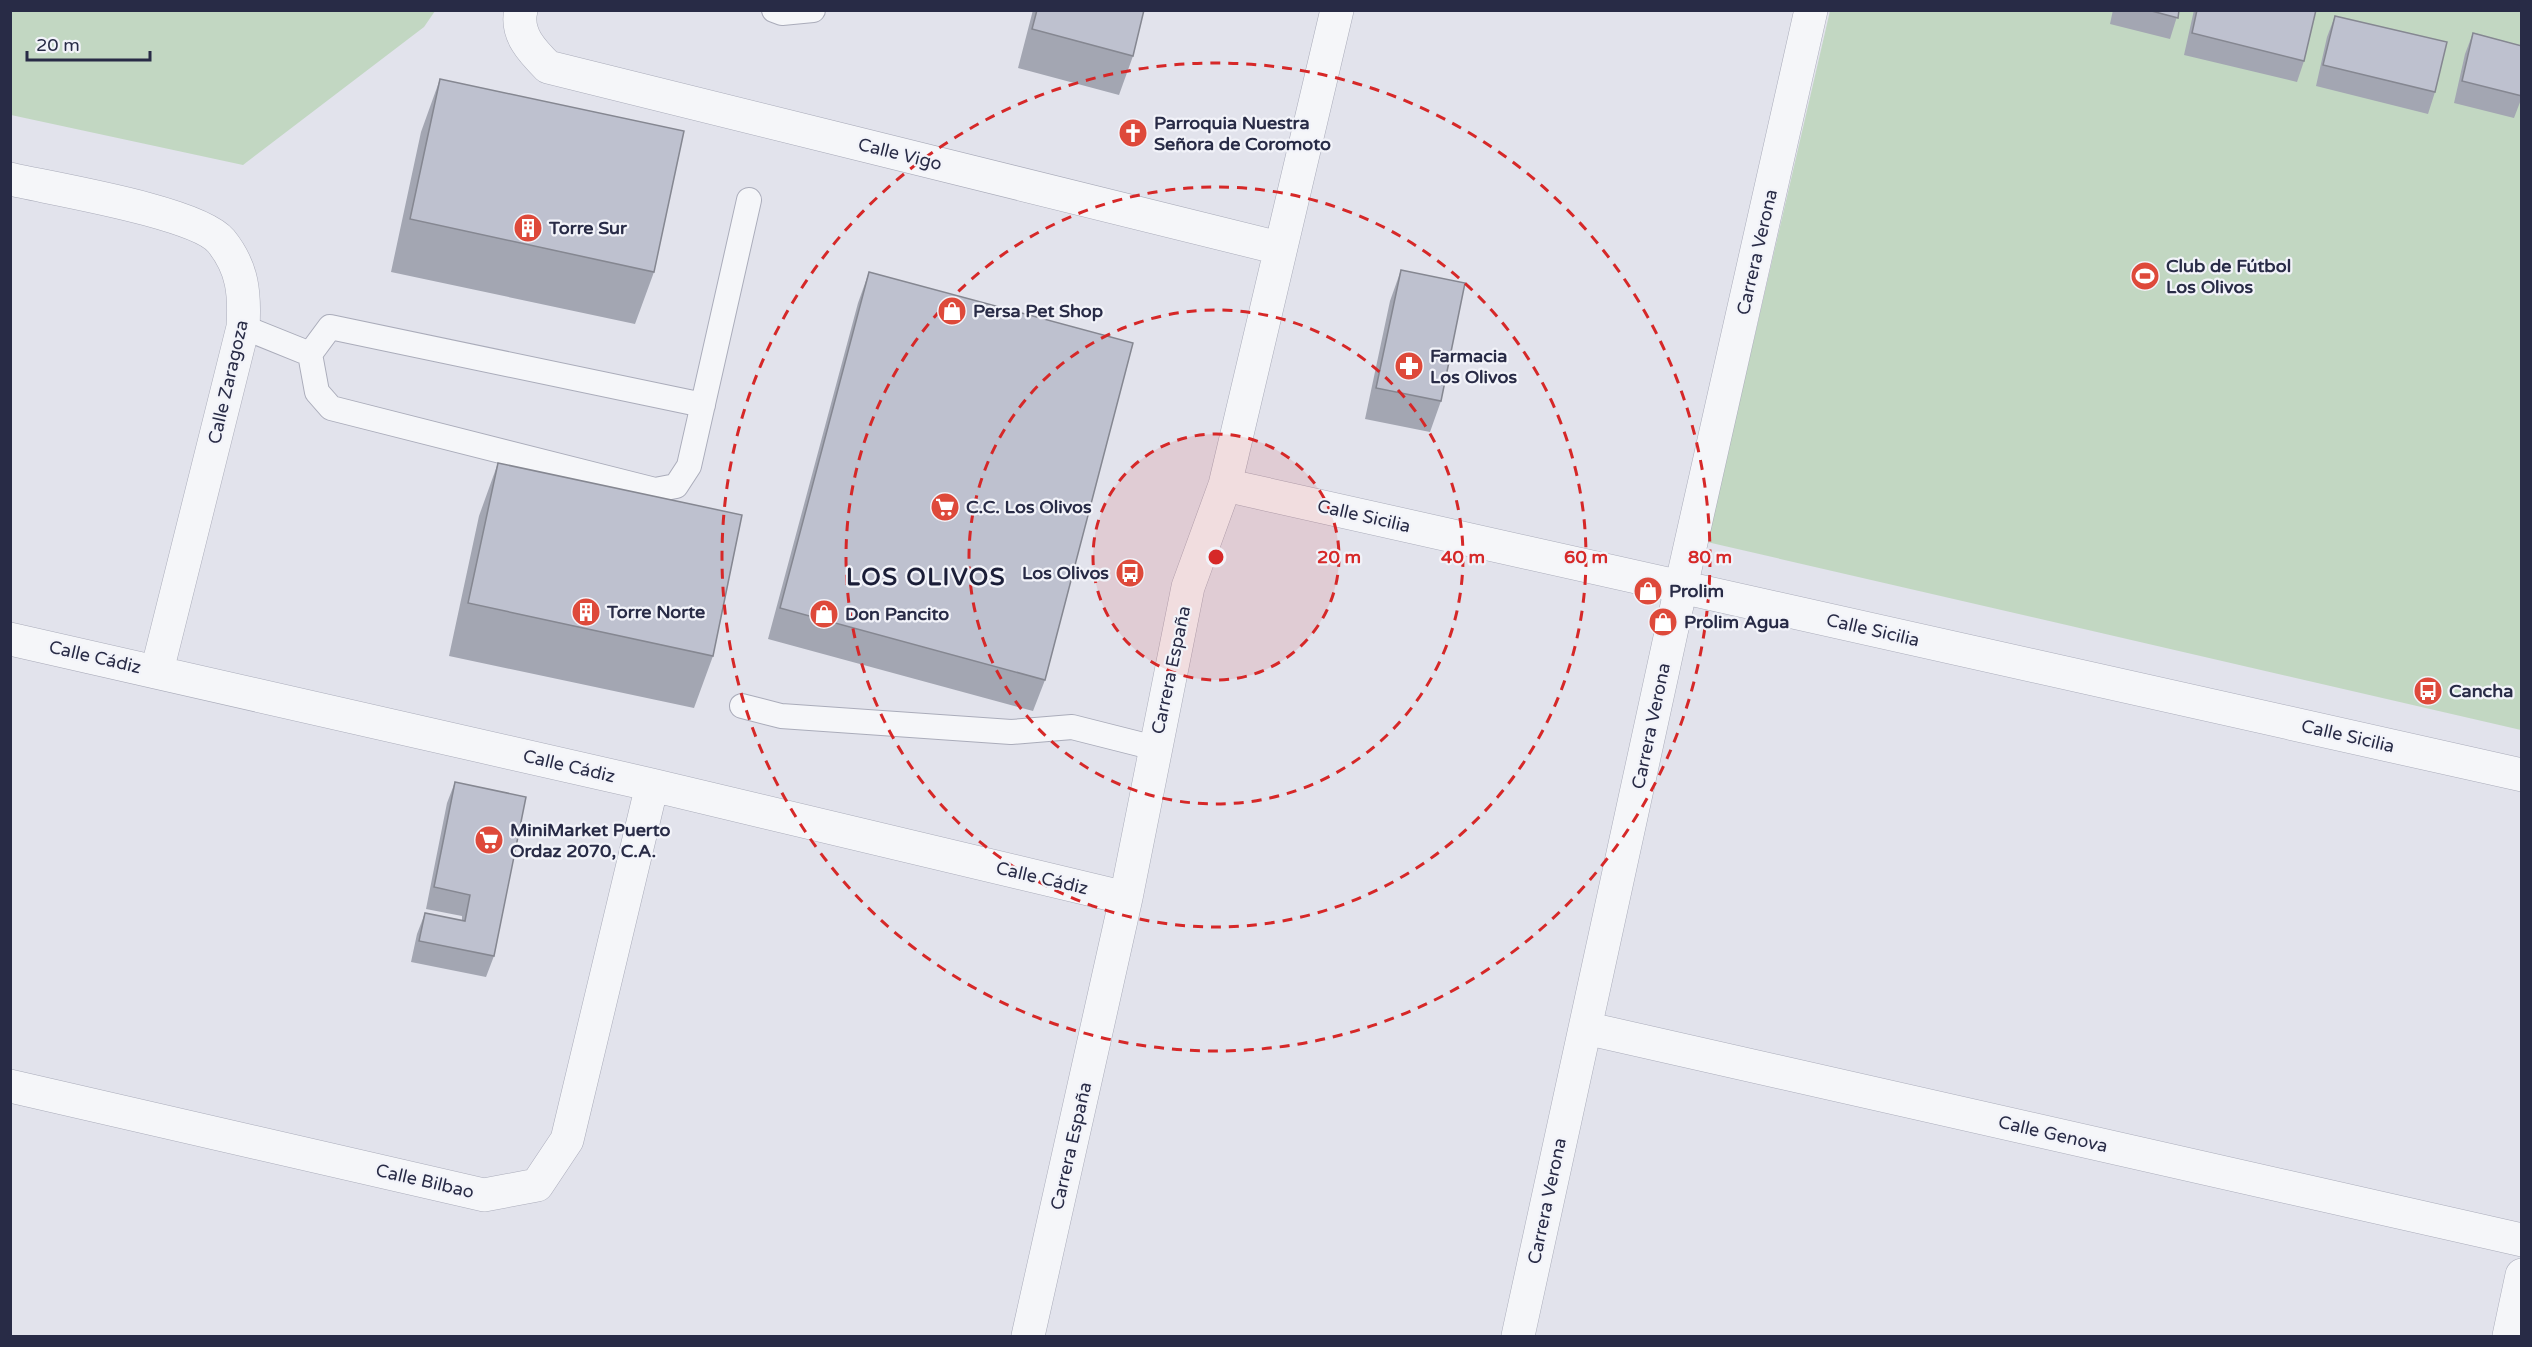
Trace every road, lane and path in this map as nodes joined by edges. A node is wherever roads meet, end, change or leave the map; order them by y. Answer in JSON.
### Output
{"nodes":[{"id":1,"x":521,"y":10,"type":"edge"},
{"id":2,"x":774,"y":10,"type":"edge"},
{"id":3,"x":813,"y":10,"type":"edge"},
{"id":4,"x":1337,"y":10,"type":"edge"},
{"id":5,"x":1811,"y":10,"type":"edge"},
{"id":6,"x":10,"y":179,"type":"edge"},
{"id":7,"x":749,"y":200,"type":"dead end"},
{"id":8,"x":1279,"y":248,"type":"junction"},
{"id":9,"x":243,"y":327,"type":"junction"},
{"id":10,"x":310,"y":354,"type":"junction"},
{"id":11,"x":703,"y":405,"type":"junction"},
{"id":12,"x":1225,"y":485,"type":"junction"},
{"id":13,"x":1681,"y":587,"type":"junction"},
{"id":14,"x":10,"y":639,"type":"edge"},
{"id":15,"x":157,"y":671,"type":"junction"},
{"id":16,"x":742,"y":706,"type":"dead end"},
{"id":17,"x":1155,"y":748,"type":"junction"},
{"id":18,"x":2522,"y":775,"type":"edge"},
{"id":19,"x":652,"y":785,"type":"junction"},
{"id":20,"x":1126,"y":898,"type":"junction"},
{"id":21,"x":1585,"y":1028,"type":"junction"},
{"id":22,"x":10,"y":1086,"type":"edge"},
{"id":23,"x":2522,"y":1240,"type":"edge"},
{"id":24,"x":2522,"y":1275,"type":"edge"},
{"id":25,"x":1028,"y":1336,"type":"edge"},
{"id":26,"x":1518,"y":1336,"type":"edge"},
{"id":27,"x":2509,"y":1336,"type":"edge"}],
"edges":[{"from":1,"to":8,"type":"street","name":"Calle Vigo"},
{"from":2,"to":3,"type":"lane"},
{"from":4,"to":8,"type":"street","name":"Carrera España"},
{"from":5,"to":13,"type":"street","name":"Carrera Verona"},
{"from":6,"to":9,"type":"street","name":"Calle Zaragoza"},
{"from":7,"to":11,"type":"lane"},
{"from":8,"to":12,"type":"street","name":"Carrera España"},
{"from":9,"to":10,"type":"lane"},
{"from":9,"to":15,"type":"street","name":"Calle Zaragoza"},
{"from":10,"to":11,"type":"lane"},
{"from":10,"to":11,"type":"lane"},
{"from":12,"to":13,"type":"street","name":"Calle Sicilia"},
{"from":12,"to":17,"type":"street","name":"Carrera España"},
{"from":13,"to":18,"type":"street","name":"Calle Sicilia"},
{"from":13,"to":21,"type":"street","name":"Carrera Verona"},
{"from":14,"to":15,"type":"street","name":"Calle Cádiz"},
{"from":15,"to":19,"type":"street","name":"Calle Cádiz"},
{"from":16,"to":17,"type":"lane"},
{"from":17,"to":20,"type":"street","name":"Carrera España"},
{"from":19,"to":20,"type":"street","name":"Calle Cádiz"},
{"from":19,"to":22,"type":"street","name":"Calle Bilbao"},
{"from":20,"to":25,"type":"street","name":"Carrera España"},
{"from":21,"to":23,"type":"street","name":"Calle Genova"},
{"from":21,"to":26,"type":"street","name":"Carrera Verona"},
{"from":24,"to":27,"type":"street"}]}
